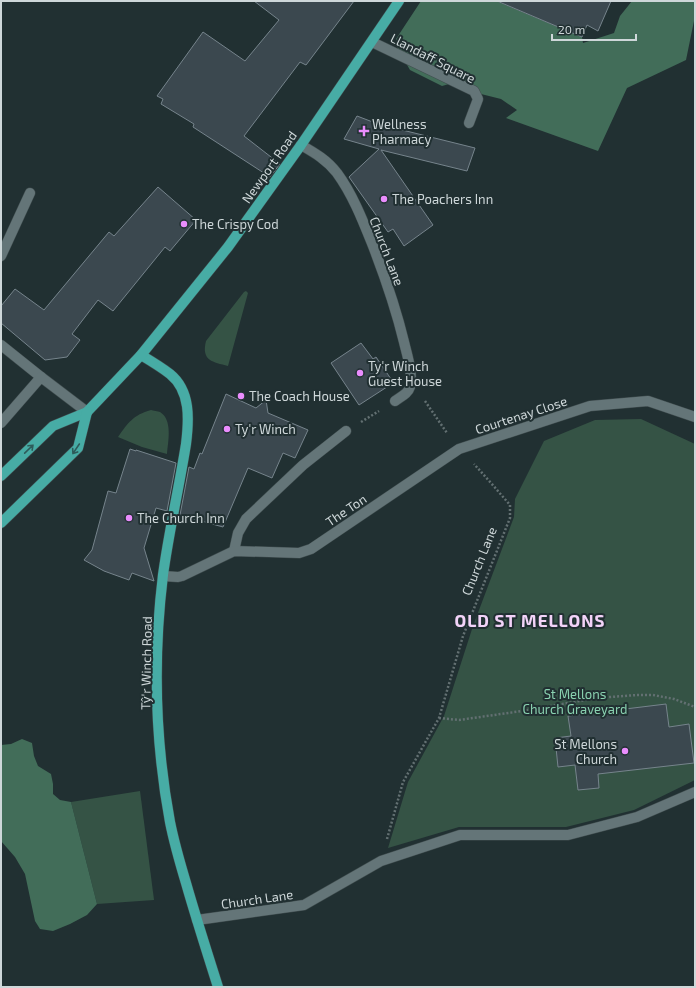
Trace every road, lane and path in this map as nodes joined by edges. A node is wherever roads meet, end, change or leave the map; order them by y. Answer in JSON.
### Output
{"nodes":[{"id":1,"x":399,"y":1,"type":"edge"},
{"id":2,"x":372,"y":42,"type":"junction"},
{"id":3,"x":470,"y":124,"type":"dead end"},
{"id":4,"x":301,"y":145,"type":"junction"},
{"id":5,"x":30,"y":193,"type":"dead end"},
{"id":6,"x":1,"y":256,"type":"edge"},
{"id":7,"x":1,"y":345,"type":"edge"},
{"id":8,"x":141,"y":355,"type":"junction"},
{"id":9,"x":41,"y":377,"type":"junction"},
{"id":10,"x":410,"y":388,"type":"junction"},
{"id":11,"x":395,"y":401,"type":"joint"},
{"id":12,"x":87,"y":412,"type":"junction"},
{"id":13,"x":695,"y":417,"type":"edge"},
{"id":14,"x":1,"y":423,"type":"edge"},
{"id":15,"x":346,"y":431,"type":"joint"},
{"id":16,"x":459,"y":449,"type":"junction"},
{"id":17,"x":1,"y":476,"type":"edge"},
{"id":18,"x":1,"y":523,"type":"edge"},
{"id":19,"x":234,"y":551,"type":"junction"},
{"id":20,"x":163,"y":576,"type":"junction"},
{"id":21,"x":695,"y":707,"type":"edge"},
{"id":22,"x":440,"y":718,"type":"junction"},
{"id":23,"x":695,"y":792,"type":"edge"},
{"id":24,"x":381,"y":861,"type":"junction"},
{"id":25,"x":197,"y":920,"type":"junction"},
{"id":26,"x":218,"y":987,"type":"edge"}],
"edges":[{"from":1,"to":2,"type":"main road","name":"Newport Road"},
{"from":2,"to":3,"type":"street","name":"Llandaff Square"},
{"from":2,"to":4,"type":"main road","name":"Newport Road"},
{"from":4,"to":8,"type":"main road","name":"Newport Road"},
{"from":4,"to":10,"type":"street","name":"Church Lane"},
{"from":5,"to":6,"type":"street"},
{"from":7,"to":9,"type":"street"},
{"from":8,"to":12,"type":"main road","name":"Newport Road"},
{"from":8,"to":20,"type":"main road","name":"Tŷ'r Winch Road"},
{"from":9,"to":12,"type":"street"},
{"from":9,"to":14,"type":"street"},
{"from":10,"to":11,"type":"street"},
{"from":10,"to":16,"type":"path","name":"Church Lane"},
{"from":11,"to":15,"type":"path"},
{"from":17,"to":12,"type":"main road","name":"Newport Road","one_way":true},
{"from":12,"to":18,"type":"main road","name":"Newport Road","one_way":true},
{"from":13,"to":16,"type":"street","name":"Courtenay Close"},
{"from":15,"to":19,"type":"street"},
{"from":16,"to":19,"type":"street","name":"The Ton"},
{"from":16,"to":22,"type":"path","name":"Church Lane"},
{"from":19,"to":20,"type":"street","name":"The Ton"},
{"from":20,"to":25,"type":"main road","name":"Tŷ'r Winch Road"},
{"from":21,"to":22,"type":"path"},
{"from":22,"to":24,"type":"path","name":"Church Lane"},
{"from":23,"to":24,"type":"street","name":"Church Lane"},
{"from":24,"to":25,"type":"street","name":"Church Lane"},
{"from":25,"to":26,"type":"main road","name":"Tŷ'r Winch Road"}]}
